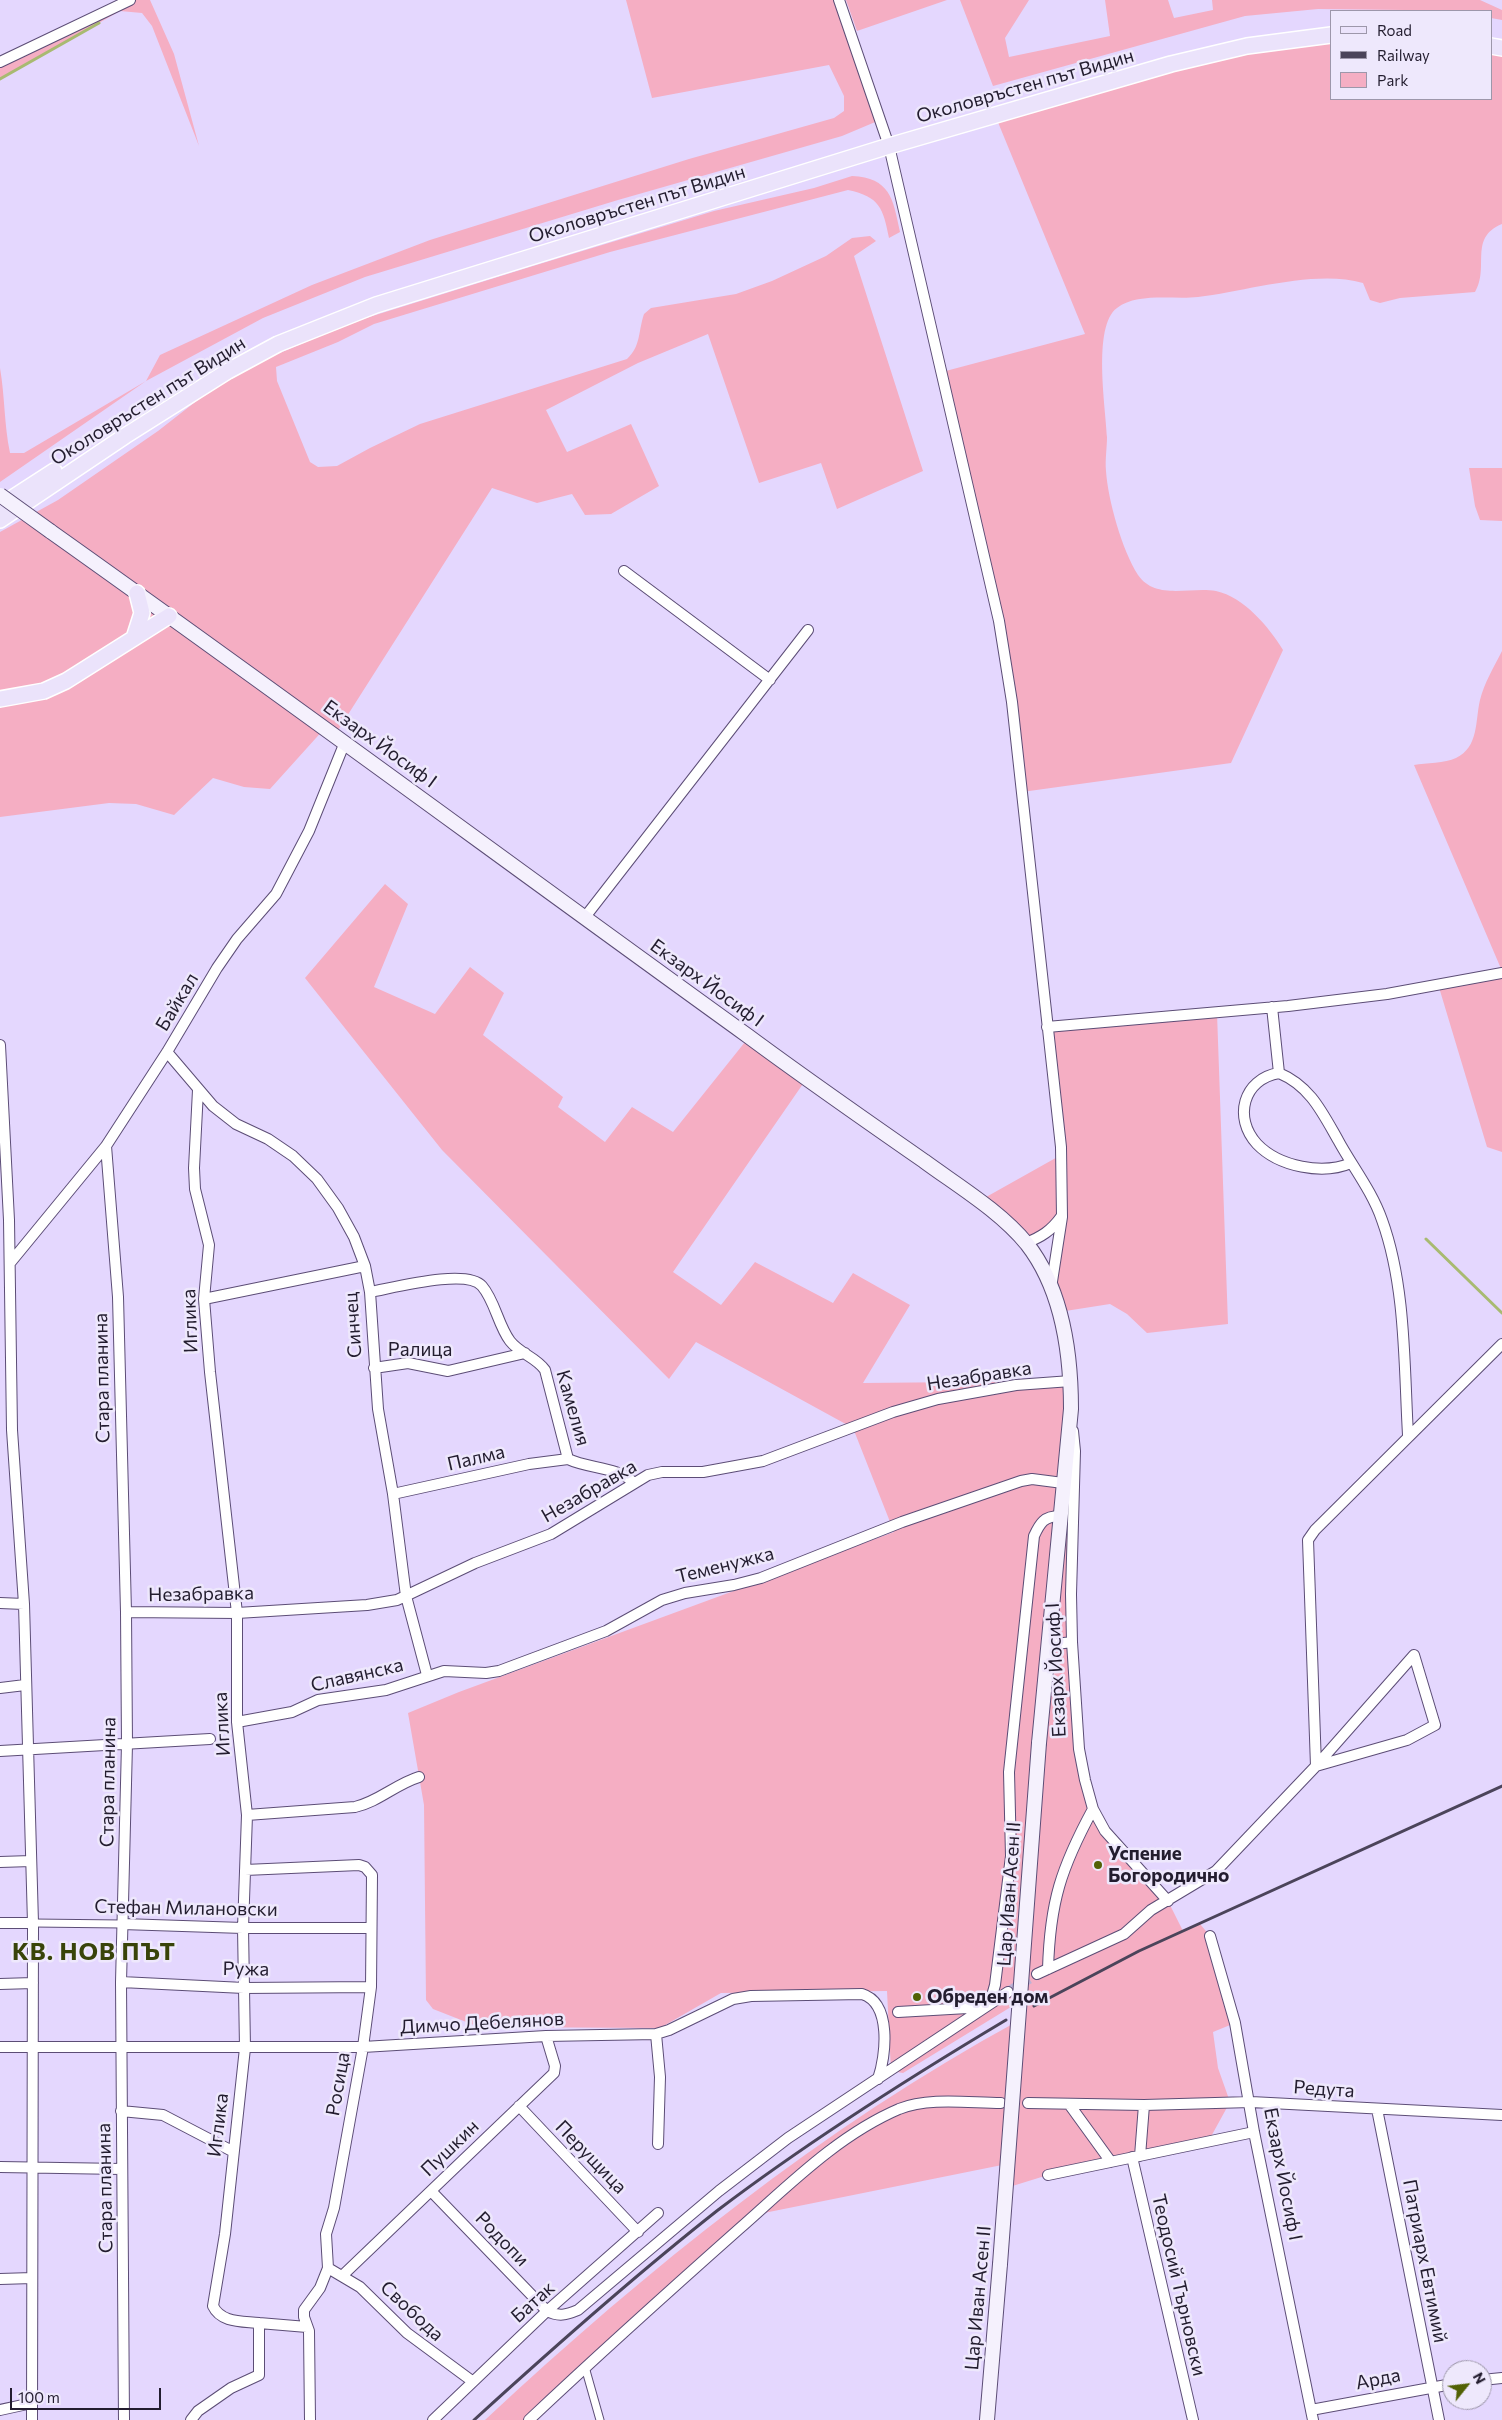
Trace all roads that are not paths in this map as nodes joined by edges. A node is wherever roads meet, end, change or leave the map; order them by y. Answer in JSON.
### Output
{"nodes":[{"id":1,"x":130,"y":0,"type":"edge"},
{"id":2,"x":839,"y":0,"type":"edge"},
{"id":3,"x":1330,"y":35,"type":"edge"},
{"id":4,"x":0,"y":62,"type":"edge"},
{"id":5,"x":889,"y":146,"type":"junction"},
{"id":6,"x":190,"y":394,"type":"junction"},
{"id":7,"x":125,"y":436,"type":"junction"},
{"id":8,"x":0,"y":495,"type":"edge"},
{"id":9,"x":0,"y":506,"type":"edge"},
{"id":10,"x":0,"y":520,"type":"edge"},
{"id":11,"x":0,"y":527,"type":"edge"},
{"id":12,"x":624,"y":571,"type":"dead end"},
{"id":13,"x":137,"y":593,"type":"junction"},
{"id":14,"x":169,"y":616,"type":"junction"},
{"id":15,"x":808,"y":630,"type":"dead end"},
{"id":16,"x":134,"y":638,"type":"junction"},
{"id":17,"x":770,"y":680,"type":"junction"},
{"id":18,"x":0,"y":699,"type":"edge"},
{"id":19,"x":345,"y":742,"type":"junction"},
{"id":20,"x":586,"y":917,"type":"junction"},
{"id":21,"x":1502,"y":972,"type":"edge"},
{"id":22,"x":1272,"y":1008,"type":"junction"},
{"id":23,"x":1047,"y":1027,"type":"junction"},
{"id":24,"x":0,"y":1045,"type":"edge"},
{"id":25,"x":167,"y":1052,"type":"junction"},
{"id":26,"x":1279,"y":1073,"type":"junction"},
{"id":27,"x":198,"y":1090,"type":"junction"},
{"id":28,"x":106,"y":1146,"type":"junction"},
{"id":29,"x":1351,"y":1163,"type":"junction"},
{"id":30,"x":1062,"y":1217,"type":"junction"},
{"id":31,"x":1026,"y":1243,"type":"junction"},
{"id":32,"x":10,"y":1263,"type":"junction"},
{"id":33,"x":365,"y":1266,"type":"junction"},
{"id":34,"x":1051,"y":1289,"type":"junction"},
{"id":35,"x":370,"y":1292,"type":"junction"},
{"id":36,"x":204,"y":1299,"type":"junction"},
{"id":37,"x":1502,"y":1344,"type":"edge"},
{"id":38,"x":525,"y":1353,"type":"junction"},
{"id":39,"x":374,"y":1368,"type":"junction"},
{"id":40,"x":1071,"y":1381,"type":"junction"},
{"id":41,"x":1071,"y":1409,"type":"junction"},
{"id":42,"x":1408,"y":1435,"type":"junction"},
{"id":43,"x":568,"y":1459,"type":"junction"},
{"id":44,"x":634,"y":1483,"type":"junction"},
{"id":45,"x":1063,"y":1487,"type":"junction"},
{"id":46,"x":393,"y":1494,"type":"junction"},
{"id":47,"x":1060,"y":1516,"type":"junction"},
{"id":48,"x":406,"y":1596,"type":"junction"},
{"id":49,"x":0,"y":1604,"type":"edge"},
{"id":50,"x":24,"y":1604,"type":"junction"},
{"id":51,"x":126,"y":1612,"type":"junction"},
{"id":52,"x":238,"y":1612,"type":"junction"},
{"id":53,"x":1072,"y":1642,"type":"junction"},
{"id":54,"x":1048,"y":1645,"type":"junction"},
{"id":55,"x":426,"y":1675,"type":"junction"},
{"id":56,"x":25,"y":1685,"type":"junction"},
{"id":57,"x":0,"y":1688,"type":"edge"},
{"id":58,"x":237,"y":1722,"type":"junction"},
{"id":59,"x":210,"y":1739,"type":"dead end"},
{"id":60,"x":127,"y":1744,"type":"junction"},
{"id":61,"x":28,"y":1749,"type":"junction"},
{"id":62,"x":0,"y":1751,"type":"edge"},
{"id":63,"x":1316,"y":1766,"type":"junction"},
{"id":64,"x":419,"y":1777,"type":"dead end"},
{"id":65,"x":1093,"y":1809,"type":"junction"},
{"id":66,"x":247,"y":1816,"type":"junction"},
{"id":67,"x":31,"y":1861,"type":"junction"},
{"id":68,"x":0,"y":1862,"type":"edge"},
{"id":69,"x":245,"y":1870,"type":"junction"},
{"id":70,"x":1168,"y":1901,"type":"junction"},
{"id":71,"x":0,"y":1922,"type":"edge"},
{"id":72,"x":33,"y":1923,"type":"junction"},
{"id":73,"x":122,"y":1924,"type":"junction"},
{"id":74,"x":244,"y":1928,"type":"junction"},
{"id":75,"x":371,"y":1928,"type":"junction"},
{"id":76,"x":1210,"y":1936,"type":"dead end"},
{"id":77,"x":1048,"y":1969,"type":"junction"},
{"id":78,"x":1037,"y":1974,"type":"tunnel mouth"},
{"id":79,"x":121,"y":1982,"type":"junction"},
{"id":80,"x":0,"y":1984,"type":"edge"},
{"id":81,"x":33,"y":1984,"type":"junction"},
{"id":82,"x":371,"y":1987,"type":"junction"},
{"id":83,"x":244,"y":1988,"type":"junction"},
{"id":84,"x":1008,"y":1992,"type":"tunnel mouth"},
{"id":85,"x":984,"y":2007,"type":"junction"},
{"id":86,"x":898,"y":2012,"type":"dead end"},
{"id":87,"x":656,"y":2034,"type":"junction"},
{"id":88,"x":546,"y":2036,"type":"junction"},
{"id":89,"x":0,"y":2047,"type":"edge"},
{"id":90,"x":32,"y":2047,"type":"junction"},
{"id":91,"x":363,"y":2047,"type":"junction"},
{"id":92,"x":121,"y":2048,"type":"junction"},
{"id":93,"x":245,"y":2048,"type":"junction"},
{"id":94,"x":878,"y":2080,"type":"junction"},
{"id":95,"x":1250,"y":2102,"type":"junction"},
{"id":96,"x":1001,"y":2103,"type":"dead end"},
{"id":97,"x":1028,"y":2103,"type":"dead end"},
{"id":98,"x":1069,"y":2104,"type":"junction"},
{"id":99,"x":1144,"y":2105,"type":"junction"},
{"id":100,"x":519,"y":2106,"type":"junction"},
{"id":101,"x":1377,"y":2109,"type":"junction"},
{"id":102,"x":121,"y":2111,"type":"junction"},
{"id":103,"x":1502,"y":2115,"type":"edge"},
{"id":104,"x":1254,"y":2132,"type":"junction"},
{"id":105,"x":658,"y":2144,"type":"dead end"},
{"id":106,"x":232,"y":2151,"type":"junction"},
{"id":107,"x":1136,"y":2156,"type":"junction"},
{"id":108,"x":1111,"y":2162,"type":"junction"},
{"id":109,"x":0,"y":2167,"type":"edge"},
{"id":110,"x":32,"y":2168,"type":"junction"},
{"id":111,"x":122,"y":2169,"type":"junction"},
{"id":112,"x":1048,"y":2175,"type":"dead end"},
{"id":113,"x":431,"y":2191,"type":"junction"},
{"id":114,"x":658,"y":2213,"type":"dead end"},
{"id":115,"x":638,"y":2232,"type":"junction"},
{"id":116,"x":328,"y":2268,"type":"junction"},
{"id":117,"x":343,"y":2275,"type":"junction"},
{"id":118,"x":32,"y":2278,"type":"junction"},
{"id":119,"x":0,"y":2279,"type":"edge"},
{"id":120,"x":548,"y":2311,"type":"junction"},
{"id":121,"x":259,"y":2324,"type":"junction"},
{"id":122,"x":308,"y":2327,"type":"junction"},
{"id":123,"x":586,"y":2367,"type":"junction"},
{"id":124,"x":472,"y":2381,"type":"junction"},
{"id":125,"x":1442,"y":2385,"type":"edge"},
{"id":126,"x":1431,"y":2387,"type":"junction"},
{"id":127,"x":32,"y":2403,"type":"junction"},
{"id":128,"x":0,"y":2410,"type":"edge"},
{"id":129,"x":1312,"y":2415,"type":"edge"},
{"id":130,"x":32,"y":2420,"type":"edge"},
{"id":131,"x":124,"y":2420,"type":"edge"},
{"id":132,"x":191,"y":2420,"type":"edge"},
{"id":133,"x":310,"y":2420,"type":"edge"},
{"id":134,"x":433,"y":2420,"type":"edge"},
{"id":135,"x":529,"y":2420,"type":"edge"},
{"id":136,"x":600,"y":2420,"type":"edge"},
{"id":137,"x":987,"y":2420,"type":"edge"},
{"id":138,"x":1193,"y":2420,"type":"edge"},
{"id":139,"x":1439,"y":2420,"type":"edge"}],
"edges":[{"from":1,"to":4,"type":"street"},
{"from":2,"to":5,"type":"street"},
{"from":3,"to":5,"type":"main road","name":"Околовръстен път Видин"},
{"from":5,"to":6,"type":"main road","name":"Околовръстен път Видин"},
{"from":5,"to":23,"type":"street"},
{"from":6,"to":7,"type":"main road","name":"Околовръстен път Видин"},
{"from":6,"to":9,"type":"main road"},
{"from":7,"to":10,"type":"main road","name":"Околовръстен път Видин"},
{"from":7,"to":11,"type":"main road"},
{"from":8,"to":13,"type":"main road","name":"Екзарх Йосиф I","bridge":true},
{"from":12,"to":17,"type":"street"},
{"from":13,"to":14,"type":"main road","name":"Екзарх Йосиф I"},
{"from":13,"to":16,"type":"main road"},
{"from":14,"to":16,"type":"main road"},
{"from":14,"to":19,"type":"main road","name":"Екзарх Йосиф I"},
{"from":15,"to":17,"type":"street"},
{"from":16,"to":18,"type":"main road"},
{"from":17,"to":20,"type":"street"},
{"from":19,"to":20,"type":"main road","name":"Екзарх Йосиф I"},
{"from":19,"to":25,"type":"street","name":"Байкал"},
{"from":20,"to":31,"type":"main road","name":"Екзарх Йосиф I"},
{"from":21,"to":22,"type":"street"},
{"from":22,"to":23,"type":"street"},
{"from":22,"to":26,"type":"street"},
{"from":23,"to":30,"type":"street"},
{"from":24,"to":32,"type":"street"},
{"from":25,"to":27,"type":"street","name":"Синчец"},
{"from":25,"to":28,"type":"street","name":"Байкал"},
{"from":26,"to":29,"type":"street"},
{"from":26,"to":29,"type":"street"},
{"from":27,"to":33,"type":"street","name":"Синчец"},
{"from":27,"to":36,"type":"street","name":"Иглика"},
{"from":28,"to":32,"type":"street","name":"Байкал"},
{"from":28,"to":51,"type":"street","name":"Стара планина"},
{"from":29,"to":42,"type":"street"},
{"from":30,"to":31,"type":"street"},
{"from":30,"to":34,"type":"street"},
{"from":31,"to":34,"type":"main road","name":"Екзарх Йосиф I"},
{"from":32,"to":50,"type":"street"},
{"from":33,"to":35,"type":"street","name":"Синчец"},
{"from":33,"to":36,"type":"street"},
{"from":34,"to":40,"type":"main road","name":"Екзарх Йосиф I"},
{"from":35,"to":38,"type":"street","name":"Камелия"},
{"from":35,"to":39,"type":"street","name":"Синчец"},
{"from":36,"to":52,"type":"street","name":"Иглика"},
{"from":37,"to":42,"type":"street"},
{"from":38,"to":39,"type":"street","name":"Ралица"},
{"from":38,"to":43,"type":"street","name":"Камелия"},
{"from":39,"to":46,"type":"street","name":"Синчец"},
{"from":40,"to":41,"type":"main road","name":"Екзарх Йосиф I"},
{"from":40,"to":44,"type":"street","name":"Незабравка"},
{"from":41,"to":45,"type":"main road","name":"Екзарх Йосиф I"},
{"from":41,"to":53,"type":"street","name":"Екзарх Йосиф I"},
{"from":42,"to":63,"type":"street"},
{"from":43,"to":44,"type":"street","name":"Камелия"},
{"from":43,"to":46,"type":"street","name":"Палма"},
{"from":44,"to":48,"type":"street","name":"Незабравка"},
{"from":45,"to":47,"type":"main road","name":"Цар Иван Асен II"},
{"from":45,"to":55,"type":"street","name":"Теменужка"},
{"from":46,"to":48,"type":"street","name":"Синчец"},
{"from":47,"to":54,"type":"main road","name":"Цар Иван Асен II"},
{"from":47,"to":85,"type":"street"},
{"from":48,"to":52,"type":"street","name":"Незабравка"},
{"from":48,"to":55,"type":"street","name":"Синчец"},
{"from":49,"to":50,"type":"street"},
{"from":50,"to":56,"type":"street"},
{"from":51,"to":52,"type":"street","name":"Незабравка"},
{"from":51,"to":60,"type":"street","name":"Стара планина"},
{"from":52,"to":58,"type":"street","name":"Иглика"},
{"from":53,"to":54,"type":"street"},
{"from":53,"to":65,"type":"street","name":"Екзарх Йосиф I"},
{"from":54,"to":137,"type":"main road","name":"Цар Иван Асен II","bridge":true},
{"from":55,"to":58,"type":"street","name":"Славянска"},
{"from":56,"to":57,"type":"street"},
{"from":56,"to":61,"type":"street"},
{"from":58,"to":66,"type":"street","name":"Иглика"},
{"from":59,"to":60,"type":"street"},
{"from":60,"to":61,"type":"street"},
{"from":60,"to":73,"type":"street","name":"Стара планина"},
{"from":61,"to":62,"type":"street"},
{"from":61,"to":67,"type":"street"},
{"from":63,"to":63,"type":"street"},
{"from":63,"to":70,"type":"street"},
{"from":64,"to":66,"type":"street"},
{"from":65,"to":70,"type":"street","name":"Екзарх Йосиф I"},
{"from":65,"to":77,"type":"street"},
{"from":66,"to":69,"type":"street","name":"Иглика"},
{"from":67,"to":68,"type":"street"},
{"from":67,"to":72,"type":"street"},
{"from":69,"to":74,"type":"street","name":"Иглика"},
{"from":69,"to":75,"type":"street","name":"Росица"},
{"from":70,"to":77,"type":"street"},
{"from":71,"to":72,"type":"street","name":"Стефан Милановски"},
{"from":72,"to":73,"type":"street","name":"Стефан Милановски"},
{"from":72,"to":81,"type":"street"},
{"from":73,"to":74,"type":"street","name":"Стефан Милановски"},
{"from":73,"to":79,"type":"street","name":"Стара планина"},
{"from":74,"to":75,"type":"street","name":"Стефан Милановски"},
{"from":74,"to":83,"type":"street","name":"Иглика"},
{"from":75,"to":82,"type":"street","name":"Росица"},
{"from":76,"to":95,"type":"street","name":"Екзарх Йосиф I"},
{"from":77,"to":78,"type":"street"},
{"from":79,"to":83,"type":"street","name":"Ружа"},
{"from":79,"to":92,"type":"street","name":"Стара планина"},
{"from":80,"to":81,"type":"street"},
{"from":81,"to":90,"type":"street"},
{"from":82,"to":83,"type":"street","name":"Ружа"},
{"from":82,"to":91,"type":"street","name":"Росица"},
{"from":83,"to":93,"type":"street","name":"Иглика"},
{"from":84,"to":85,"type":"street"},
{"from":85,"to":86,"type":"street"},
{"from":85,"to":94,"type":"street"},
{"from":87,"to":88,"type":"street","name":"Димчо Дебелянов"},
{"from":87,"to":94,"type":"street","name":"Димчо Дебелянов"},
{"from":87,"to":105,"type":"street"},
{"from":88,"to":91,"type":"street","name":"Димчо Дебелянов"},
{"from":88,"to":100,"type":"street","name":"Пушкин"},
{"from":89,"to":90,"type":"street","name":"Димчо Дебелянов"},
{"from":90,"to":92,"type":"street","name":"Димчо Дебелянов"},
{"from":90,"to":110,"type":"street"},
{"from":91,"to":93,"type":"street","name":"Димчо Дебелянов"},
{"from":91,"to":116,"type":"street","name":"Росица"},
{"from":92,"to":93,"type":"street","name":"Димчо Дебелянов"},
{"from":92,"to":102,"type":"street","name":"Стара планина"},
{"from":93,"to":106,"type":"street","name":"Иглика"},
{"from":94,"to":120,"type":"street"},
{"from":95,"to":99,"type":"street","name":"Редута"},
{"from":95,"to":101,"type":"street","name":"Редута"},
{"from":95,"to":104,"type":"street","name":"Екзарх Йосиф I"},
{"from":96,"to":123,"type":"street"},
{"from":97,"to":98,"type":"street","name":"Редута"},
{"from":98,"to":99,"type":"street","name":"Редута"},
{"from":98,"to":108,"type":"street"},
{"from":99,"to":107,"type":"street","name":"Теодосий Търновски"},
{"from":100,"to":113,"type":"street","name":"Пушкин"},
{"from":100,"to":115,"type":"street","name":"Перущица"},
{"from":101,"to":103,"type":"street","name":"Редута"},
{"from":101,"to":126,"type":"street","name":"Патриарх Евтимий"},
{"from":102,"to":106,"type":"street"},
{"from":102,"to":111,"type":"street","name":"Стара планина"},
{"from":104,"to":107,"type":"street"},
{"from":104,"to":129,"type":"street","name":"Екзарх Йосиф I"},
{"from":106,"to":121,"type":"street","name":"Иглика"},
{"from":107,"to":108,"type":"street"},
{"from":107,"to":138,"type":"street","name":"Теодосий Търновски"},
{"from":108,"to":112,"type":"street"},
{"from":109,"to":110,"type":"street"},
{"from":110,"to":111,"type":"street"},
{"from":110,"to":118,"type":"street"},
{"from":111,"to":131,"type":"street","name":"Стара планина"},
{"from":113,"to":117,"type":"street","name":"Пушкин"},
{"from":113,"to":120,"type":"street","name":"Родопи"},
{"from":114,"to":115,"type":"street","name":"Батак"},
{"from":115,"to":120,"type":"street","name":"Батак"},
{"from":116,"to":117,"type":"street","name":"Свобода"},
{"from":116,"to":122,"type":"street","name":"Росица"},
{"from":117,"to":124,"type":"street","name":"Свобода"},
{"from":118,"to":119,"type":"street"},
{"from":118,"to":127,"type":"street"},
{"from":120,"to":124,"type":"street","name":"Батак"},
{"from":121,"to":122,"type":"street"},
{"from":121,"to":132,"type":"street"},
{"from":122,"to":133,"type":"street","name":"Росица"},
{"from":123,"to":135,"type":"street"},
{"from":123,"to":136,"type":"street"},
{"from":124,"to":134,"type":"street","name":"Батак"},
{"from":125,"to":126,"type":"street","name":"Арда"},
{"from":126,"to":129,"type":"street","name":"Арда"},
{"from":126,"to":139,"type":"street","name":"Патриарх Евтимий"},
{"from":127,"to":128,"type":"street"},
{"from":127,"to":130,"type":"street"}]}
